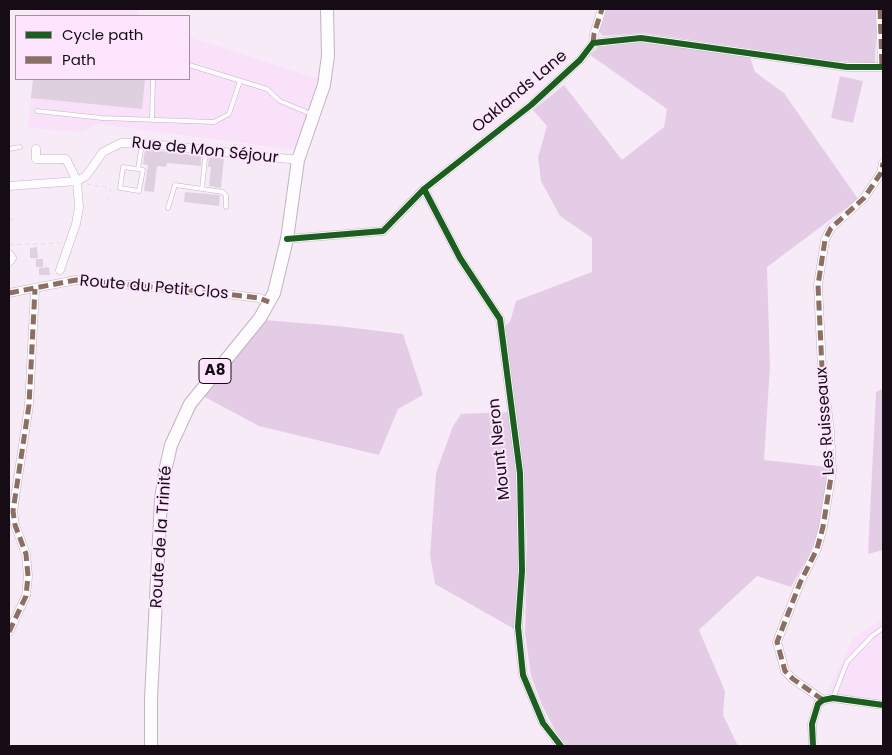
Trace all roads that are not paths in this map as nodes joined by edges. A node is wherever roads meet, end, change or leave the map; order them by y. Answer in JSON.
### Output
{"nodes":[{"id":1,"x":328,"y":9,"type":"edge"},
{"id":2,"x":602,"y":9,"type":"edge"},
{"id":3,"x":880,"y":9,"type":"edge"},
{"id":4,"x":593,"y":43,"type":"junction"},
{"id":5,"x":190,"y":65,"type":"edge"},
{"id":6,"x":883,"y":67,"type":"edge"},
{"id":7,"x":153,"y":80,"type":"edge"},
{"id":8,"x":240,"y":81,"type":"junction"},
{"id":9,"x":37,"y":111,"type":"dead end"},
{"id":10,"x":314,"y":115,"type":"junction"},
{"id":11,"x":152,"y":118,"type":"junction"},
{"id":12,"x":142,"y":143,"type":"junction"},
{"id":13,"x":20,"y":147,"type":"dead end"},
{"id":14,"x":36,"y":148,"type":"dead end"},
{"id":15,"x":9,"y":149,"type":"edge"},
{"id":16,"x":206,"y":149,"type":"junction"},
{"id":17,"x":298,"y":160,"type":"junction"},
{"id":18,"x":883,"y":163,"type":"edge"},
{"id":19,"x":138,"y":169,"type":"junction"},
{"id":20,"x":77,"y":181,"type":"junction"},
{"id":21,"x":9,"y":186,"type":"edge"},
{"id":22,"x":424,"y":188,"type":"junction"},
{"id":23,"x":202,"y":189,"type":"junction"},
{"id":24,"x":226,"y":207,"type":"dead end"},
{"id":25,"x":168,"y":208,"type":"dead end"},
{"id":26,"x":287,"y":239,"type":"junction"},
{"id":27,"x":9,"y":254,"type":"edge"},
{"id":28,"x":9,"y":262,"type":"edge"},
{"id":29,"x":60,"y":270,"type":"dead end"},
{"id":30,"x":35,"y":290,"type":"junction"},
{"id":31,"x":9,"y":293,"type":"edge"},
{"id":32,"x":269,"y":302,"type":"junction"},
{"id":33,"x":883,"y":628,"type":"edge"},
{"id":34,"x":9,"y":632,"type":"edge"},
{"id":35,"x":833,"y":698,"type":"junction"},
{"id":36,"x":823,"y":700,"type":"junction"},
{"id":37,"x":883,"y":705,"type":"edge"},
{"id":38,"x":151,"y":746,"type":"edge"},
{"id":39,"x":561,"y":746,"type":"edge"},
{"id":40,"x":813,"y":746,"type":"edge"}],
"edges":[{"from":1,"to":10,"type":"main road","name":"Route de la Trinité","number":"A8"},
{"from":2,"to":4,"type":"street"},
{"from":3,"to":6,"type":"street"},
{"from":4,"to":6,"type":"street"},
{"from":4,"to":22,"type":"street","name":"Oaklands Lane"},
{"from":5,"to":8,"type":"lane"},
{"from":7,"to":11,"type":"lane"},
{"from":8,"to":10,"type":"lane"},
{"from":8,"to":11,"type":"lane"},
{"from":9,"to":11,"type":"lane"},
{"from":10,"to":17,"type":"main road","name":"Route de la Trinité","number":"A8"},
{"from":12,"to":16,"type":"street","name":"Rue de Mon Séjour"},
{"from":12,"to":19,"type":"lane"},
{"from":12,"to":20,"type":"street","name":"Rue de Mon Séjour"},
{"from":13,"to":15,"type":"lane"},
{"from":14,"to":20,"type":"street"},
{"from":16,"to":17,"type":"street","name":"Rue de Mon Séjour"},
{"from":16,"to":23,"type":"lane"},
{"from":17,"to":26,"type":"main road","name":"Route de la Trinité","number":"A8"},
{"from":18,"to":36,"type":"street","name":"Les Ruisseaux"},
{"from":19,"to":19,"type":"lane"},
{"from":20,"to":21,"type":"street"},
{"from":20,"to":29,"type":"street"},
{"from":22,"to":26,"type":"street","name":"Oaklands Lane"},
{"from":22,"to":39,"type":"street","name":"Mount Neron"},
{"from":23,"to":24,"type":"lane"},
{"from":23,"to":25,"type":"lane"},
{"from":26,"to":32,"type":"main road","name":"Route de la Trinité","number":"A8"},
{"from":27,"to":28,"type":"street"},
{"from":30,"to":31,"type":"street","name":"Route du Petit Clos"},
{"from":30,"to":32,"type":"street","name":"Route du Petit Clos"},
{"from":30,"to":34,"type":"street"},
{"from":32,"to":38,"type":"main road","name":"Route de la Trinité","number":"A8"},
{"from":33,"to":35,"type":"lane"},
{"from":35,"to":36,"type":"street"},
{"from":35,"to":37,"type":"street"},
{"from":36,"to":40,"type":"street"}]}
